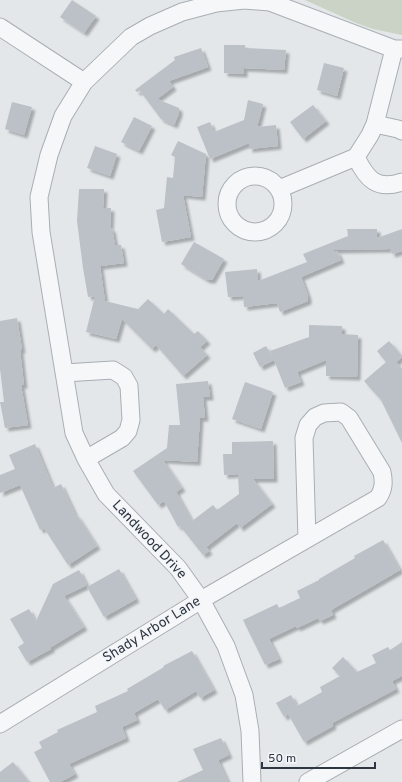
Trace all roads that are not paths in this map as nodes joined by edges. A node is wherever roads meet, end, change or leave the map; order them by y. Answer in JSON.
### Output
{"nodes":[{"id":1,"x":0,"y":27,"type":"edge"},
{"id":2,"x":398,"y":49,"type":"edge"},
{"id":3,"x":84,"y":82,"type":"junction"},
{"id":4,"x":375,"y":124,"type":"junction"},
{"id":5,"x":402,"y":131,"type":"edge"},
{"id":6,"x":356,"y":157,"type":"junction"},
{"id":7,"x":402,"y":182,"type":"edge"},
{"id":8,"x":279,"y":190,"type":"dead end"},
{"id":9,"x":64,"y":372,"type":"junction"},
{"id":10,"x":86,"y":459,"type":"junction"},
{"id":11,"x":307,"y":539,"type":"junction"},
{"id":12,"x":201,"y":600,"type":"junction"},
{"id":13,"x":0,"y":724,"type":"edge"},
{"id":14,"x":402,"y":729,"type":"edge"},
{"id":15,"x":252,"y":782,"type":"edge"},
{"id":16,"x":308,"y":782,"type":"edge"}],
"edges":[{"from":1,"to":3,"type":"street"},
{"from":2,"to":3,"type":"street","name":"Landwood Drive"},
{"from":2,"to":4,"type":"street"},
{"from":3,"to":9,"type":"street","name":"Landwood Drive"},
{"from":4,"to":5,"type":"street"},
{"from":4,"to":6,"type":"street"},
{"from":6,"to":7,"type":"street"},
{"from":6,"to":8,"type":"street"},
{"from":9,"to":10,"type":"street","name":"Landwood Drive"},
{"from":9,"to":10,"type":"street"},
{"from":10,"to":12,"type":"street","name":"Landwood Drive"},
{"from":11,"to":11,"type":"street","name":"Shady Arbor Lane"},
{"from":11,"to":12,"type":"street","name":"Shady Arbor Lane"},
{"from":12,"to":13,"type":"street","name":"Shady Arbor Lane"},
{"from":12,"to":15,"type":"street","name":"Landwood Drive"},
{"from":14,"to":16,"type":"street"}]}
